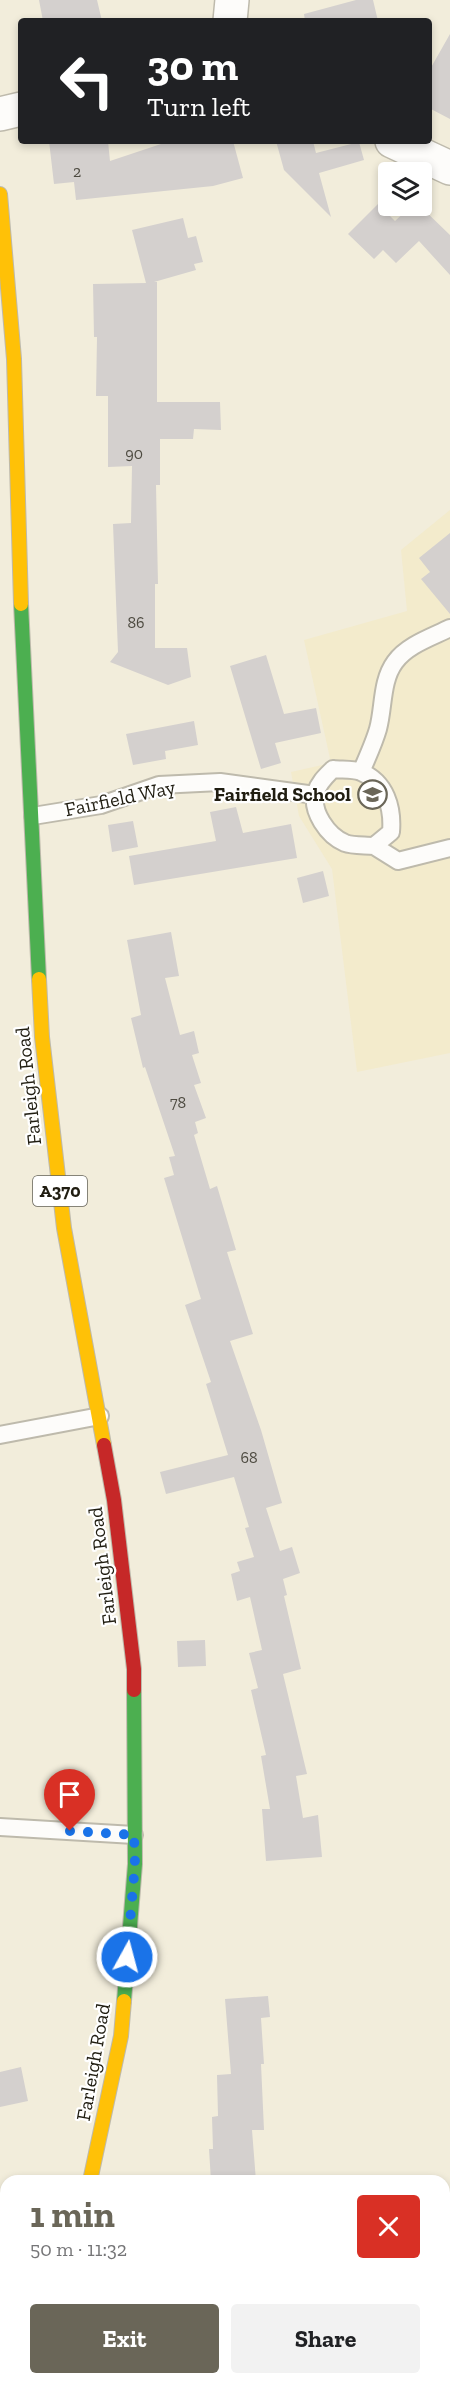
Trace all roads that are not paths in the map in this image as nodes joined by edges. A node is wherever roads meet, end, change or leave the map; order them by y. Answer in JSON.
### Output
{"nodes":[{"id":1,"x":232,"y":0,"type":"edge"},
{"id":2,"x":230,"y":18,"type":"edge"},
{"id":3,"x":18,"y":110,"type":"edge"},
{"id":4,"x":0,"y":114,"type":"edge"},
{"id":5,"x":398,"y":144,"type":"edge"},
{"id":6,"x":450,"y":168,"type":"edge"},
{"id":7,"x":0,"y":194,"type":"edge"},
{"id":8,"x":450,"y":628,"type":"edge"},
{"id":9,"x":361,"y":772,"type":"junction"},
{"id":10,"x":315,"y":795,"type":"junction"},
{"id":11,"x":33,"y":816,"type":"junction"},
{"id":12,"x":374,"y":846,"type":"junction"},
{"id":13,"x":450,"y":848,"type":"edge"},
{"id":14,"x":100,"y":1416,"type":"junction"},
{"id":15,"x":0,"y":1435,"type":"edge"},
{"id":16,"x":0,"y":1827,"type":"edge"},
{"id":17,"x":134,"y":1835,"type":"junction"},
{"id":18,"x":91,"y":2175,"type":"edge"}],
"edges":[{"from":1,"to":2,"type":"street"},
{"from":3,"to":4,"type":"street"},
{"from":5,"to":6,"type":"street"},
{"from":7,"to":11,"type":"main road","name":"Farleigh Road","number":"A370"},
{"from":8,"to":9,"type":"lane"},
{"from":9,"to":10,"type":"lane"},
{"from":9,"to":12,"type":"lane"},
{"from":10,"to":11,"type":"lane","name":"Fairfield Way"},
{"from":10,"to":12,"type":"lane"},
{"from":11,"to":14,"type":"main road","name":"Farleigh Road","number":"A370"},
{"from":12,"to":13,"type":"lane"},
{"from":14,"to":15,"type":"lane"},
{"from":14,"to":17,"type":"main road","name":"Farleigh Road","number":"A370"},
{"from":16,"to":17,"type":"lane"},
{"from":17,"to":18,"type":"main road","name":"Farleigh Road","number":"A370"}]}
